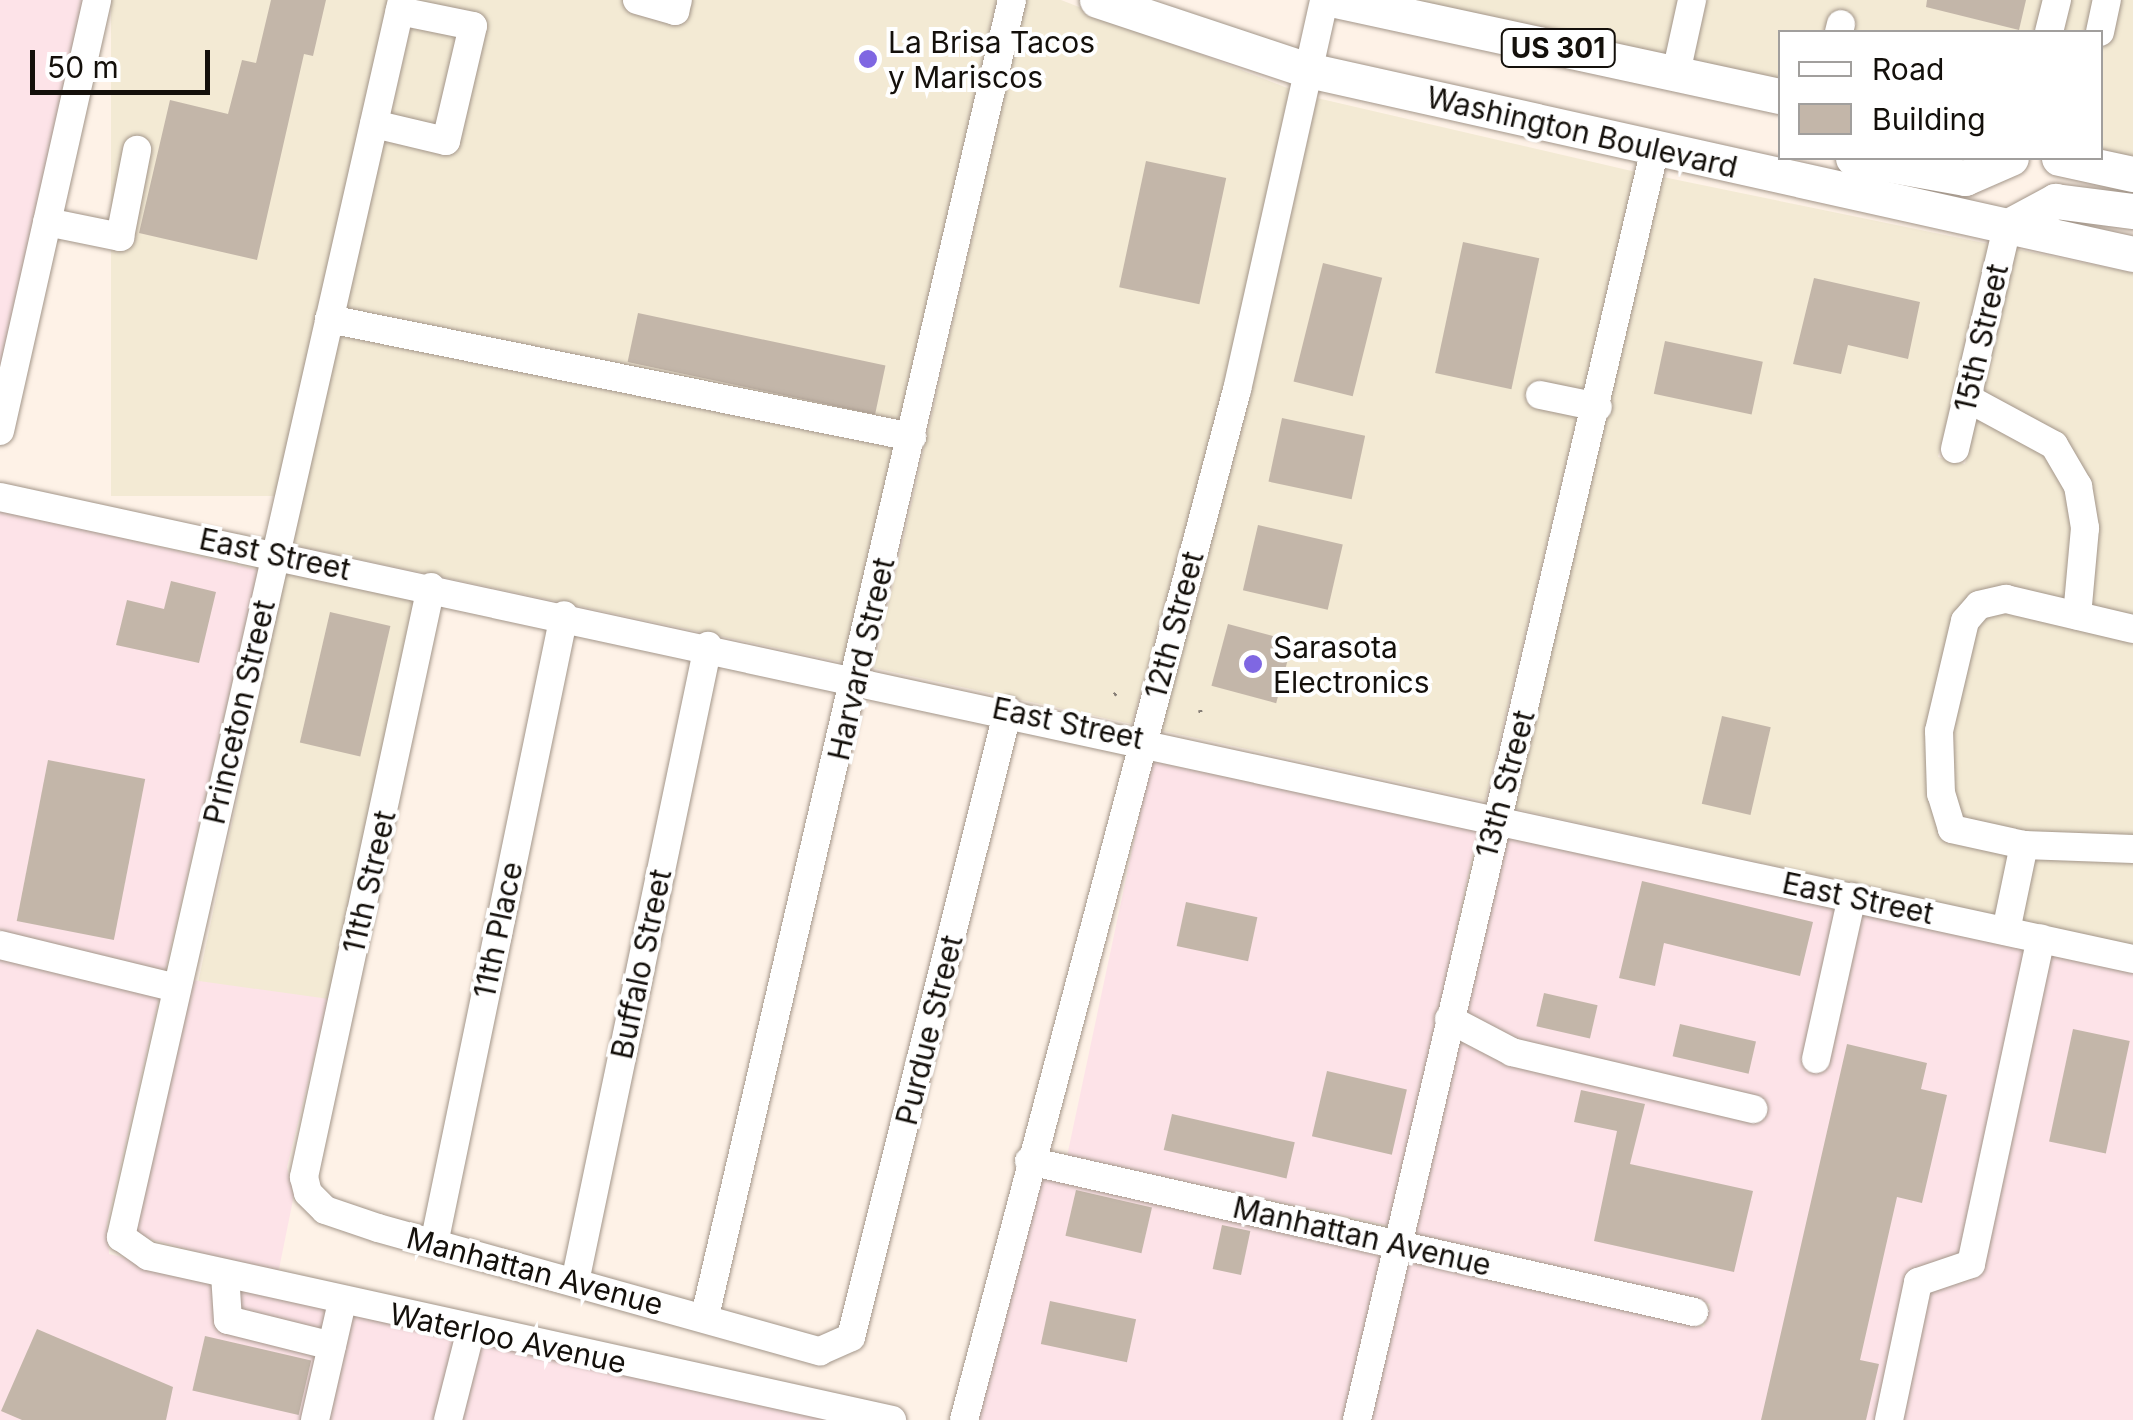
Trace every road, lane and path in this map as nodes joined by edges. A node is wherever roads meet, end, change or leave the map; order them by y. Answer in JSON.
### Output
{"nodes":[{"id":1,"x":97,"y":0,"type":"edge"},
{"id":2,"x":636,"y":0,"type":"edge"},
{"id":3,"x":678,"y":0,"type":"edge"},
{"id":4,"x":1012,"y":0,"type":"edge"},
{"id":5,"x":1097,"y":0,"type":"edge"},
{"id":6,"x":1324,"y":0,"type":"edge"},
{"id":7,"x":1336,"y":0,"type":"edge"},
{"id":8,"x":1692,"y":0,"type":"edge"},
{"id":9,"x":2057,"y":0,"type":"edge"},
{"id":10,"x":2108,"y":0,"type":"edge"},
{"id":11,"x":401,"y":5,"type":"edge"},
{"id":12,"x":2050,"y":30,"type":"edge"},
{"id":13,"x":2100,"y":30,"type":"edge"},
{"id":14,"x":1308,"y":70,"type":"junction"},
{"id":15,"x":1676,"y":73,"type":"junction"},
{"id":16,"x":1778,"y":96,"type":"edge"},
{"id":17,"x":374,"y":124,"type":"junction"},
{"id":18,"x":1655,"y":148,"type":"junction"},
{"id":19,"x":137,"y":150,"type":"dead end"},
{"id":20,"x":1863,"y":160,"type":"edge"},
{"id":21,"x":2006,"y":160,"type":"edge"},
{"id":22,"x":2067,"y":160,"type":"edge"},
{"id":23,"x":1774,"y":165,"type":"edge"},
{"id":24,"x":2133,"y":174,"type":"edge"},
{"id":25,"x":2133,"y":210,"type":"edge"},
{"id":26,"x":47,"y":222,"type":"junction"},
{"id":27,"x":2007,"y":227,"type":"junction"},
{"id":28,"x":2133,"y":254,"type":"edge"},
{"id":29,"x":330,"y":319,"type":"junction"},
{"id":30,"x":1540,"y":395,"type":"dead end"},
{"id":31,"x":1967,"y":398,"type":"junction"},
{"id":32,"x":1598,"y":407,"type":"junction"},
{"id":33,"x":0,"y":431,"type":"edge"},
{"id":34,"x":912,"y":437,"type":"junction"},
{"id":35,"x":1954,"y":449,"type":"dead end"},
{"id":36,"x":0,"y":497,"type":"edge"},
{"id":37,"x":276,"y":554,"type":"junction"},
{"id":38,"x":432,"y":587,"type":"junction"},
{"id":39,"x":564,"y":615,"type":"junction"},
{"id":40,"x":2077,"y":616,"type":"junction"},
{"id":41,"x":2133,"y":629,"type":"edge"},
{"id":42,"x":708,"y":646,"type":"junction"},
{"id":43,"x":857,"y":678,"type":"junction"},
{"id":44,"x":1008,"y":710,"type":"junction"},
{"id":45,"x":1142,"y":739,"type":"junction"},
{"id":46,"x":1495,"y":817,"type":"junction"},
{"id":47,"x":2024,"y":846,"type":"junction"},
{"id":48,"x":2133,"y":849,"type":"edge"},
{"id":49,"x":1852,"y":897,"type":"junction"},
{"id":50,"x":2006,"y":931,"type":"junction"},
{"id":51,"x":2041,"y":938,"type":"junction"},
{"id":52,"x":0,"y":946,"type":"edge"},
{"id":53,"x":2133,"y":958,"type":"edge"},
{"id":54,"x":176,"y":988,"type":"junction"},
{"id":55,"x":1448,"y":1019,"type":"junction"},
{"id":56,"x":1816,"y":1059,"type":"dead end"},
{"id":57,"x":1753,"y":1109,"type":"dead end"},
{"id":58,"x":1029,"y":1161,"type":"junction"},
{"id":59,"x":304,"y":1177,"type":"joint"},
{"id":60,"x":434,"y":1244,"type":"junction"},
{"id":61,"x":1398,"y":1244,"type":"junction"},
{"id":62,"x":126,"y":1247,"type":"joint"},
{"id":63,"x":226,"y":1274,"type":"junction"},
{"id":64,"x":574,"y":1282,"type":"junction"},
{"id":65,"x":342,"y":1302,"type":"junction"},
{"id":66,"x":1694,"y":1312,"type":"dead end"},
{"id":67,"x":705,"y":1316,"type":"junction"},
{"id":68,"x":471,"y":1330,"type":"junction"},
{"id":69,"x":332,"y":1346,"type":"junction"},
{"id":70,"x":842,"y":1347,"type":"joint"},
{"id":71,"x":804,"y":1411,"type":"edge"},
{"id":72,"x":315,"y":1420,"type":"edge"},
{"id":73,"x":448,"y":1420,"type":"edge"},
{"id":74,"x":892,"y":1420,"type":"edge"},
{"id":75,"x":964,"y":1420,"type":"edge"},
{"id":76,"x":1357,"y":1420,"type":"edge"},
{"id":77,"x":1888,"y":1420,"type":"edge"}],
"edges":[{"from":1,"to":26,"type":"street"},
{"from":2,"to":3,"type":"street"},
{"from":4,"to":34,"type":"street","name":"Harvard Street"},
{"from":5,"to":14,"type":"main road","name":"Washington Boulevard","number":"US 301"},
{"from":6,"to":14,"type":"street","name":"12th Street"},
{"from":7,"to":15,"type":"main road","number":"US 301"},
{"from":8,"to":15,"type":"street"},
{"from":9,"to":12,"type":"street"},
{"from":10,"to":13,"type":"street"},
{"from":11,"to":17,"type":"street","name":"Princeton Street"},
{"from":11,"to":17,"type":"street"},
{"from":14,"to":18,"type":"main road","name":"Washington Boulevard","number":"US 301"},
{"from":14,"to":45,"type":"street","name":"12th Street"},
{"from":15,"to":16,"type":"main road","number":"US 301"},
{"from":17,"to":29,"type":"street","name":"Princeton Street"},
{"from":18,"to":23,"type":"main road","name":"Washington Boulevard","number":"US 301"},
{"from":18,"to":32,"type":"street","name":"13th Street"},
{"from":19,"to":26,"type":"street"},
{"from":20,"to":21,"type":"main road"},
{"from":22,"to":24,"type":"main road"},
{"from":23,"to":27,"type":"main road","name":"Washington Boulevard","number":"US 301"},
{"from":25,"to":27,"type":"main road"},
{"from":26,"to":33,"type":"street"},
{"from":27,"to":28,"type":"main road","name":"Washington Boulevard","number":"US 301"},
{"from":27,"to":31,"type":"street","name":"15th Street"},
{"from":29,"to":34,"type":"street"},
{"from":29,"to":37,"type":"street","name":"Princeton Street"},
{"from":30,"to":32,"type":"street"},
{"from":31,"to":35,"type":"street","name":"15th Street"},
{"from":31,"to":40,"type":"street"},
{"from":32,"to":46,"type":"street","name":"13th Street"},
{"from":34,"to":43,"type":"street","name":"Harvard Street"},
{"from":36,"to":37,"type":"street","name":"East Street"},
{"from":37,"to":38,"type":"street","name":"East Street"},
{"from":37,"to":54,"type":"street","name":"Princeton Street"},
{"from":38,"to":39,"type":"street","name":"East Street"},
{"from":38,"to":59,"type":"street","name":"11th Street"},
{"from":39,"to":42,"type":"street","name":"East Street"},
{"from":39,"to":60,"type":"street","name":"11th Place"},
{"from":40,"to":41,"type":"street"},
{"from":40,"to":47,"type":"street"},
{"from":42,"to":43,"type":"street","name":"East Street"},
{"from":42,"to":64,"type":"street","name":"Buffalo Street"},
{"from":43,"to":44,"type":"street","name":"East Street"},
{"from":43,"to":67,"type":"street","name":"Harvard Street"},
{"from":44,"to":45,"type":"street","name":"East Street"},
{"from":44,"to":70,"type":"street","name":"Purdue Street"},
{"from":45,"to":46,"type":"street","name":"East Street"},
{"from":45,"to":58,"type":"street","name":"12th Street"},
{"from":46,"to":49,"type":"street","name":"East Street"},
{"from":46,"to":55,"type":"street","name":"13th Street"},
{"from":47,"to":48,"type":"street"},
{"from":47,"to":50,"type":"street"},
{"from":49,"to":50,"type":"street","name":"East Street"},
{"from":49,"to":56,"type":"street"},
{"from":50,"to":51,"type":"street","name":"East Street"},
{"from":51,"to":53,"type":"street","name":"East Street"},
{"from":51,"to":77,"type":"street"},
{"from":52,"to":54,"type":"street"},
{"from":54,"to":62,"type":"street","name":"Princeton Street"},
{"from":55,"to":57,"type":"street"},
{"from":55,"to":61,"type":"street","name":"13th Street"},
{"from":58,"to":61,"type":"street","name":"Manhattan Avenue"},
{"from":58,"to":75,"type":"street","name":"12th Street"},
{"from":59,"to":60,"type":"street","name":"Manhattan Avenue"},
{"from":60,"to":64,"type":"street","name":"Manhattan Avenue"},
{"from":61,"to":66,"type":"street","name":"Manhattan Avenue"},
{"from":61,"to":76,"type":"street","name":"13th Street"},
{"from":62,"to":63,"type":"street","name":"Waterloo Avenue"},
{"from":63,"to":65,"type":"street","name":"Waterloo Avenue"},
{"from":63,"to":69,"type":"street"},
{"from":64,"to":67,"type":"street","name":"Manhattan Avenue"},
{"from":65,"to":68,"type":"street","name":"Waterloo Avenue"},
{"from":65,"to":69,"type":"street"},
{"from":67,"to":70,"type":"street","name":"Manhattan Avenue"},
{"from":68,"to":71,"type":"street","name":"Waterloo Avenue"},
{"from":68,"to":73,"type":"street"},
{"from":69,"to":72,"type":"street"},
{"from":71,"to":74,"type":"street","name":"Waterloo Avenue"}]}
